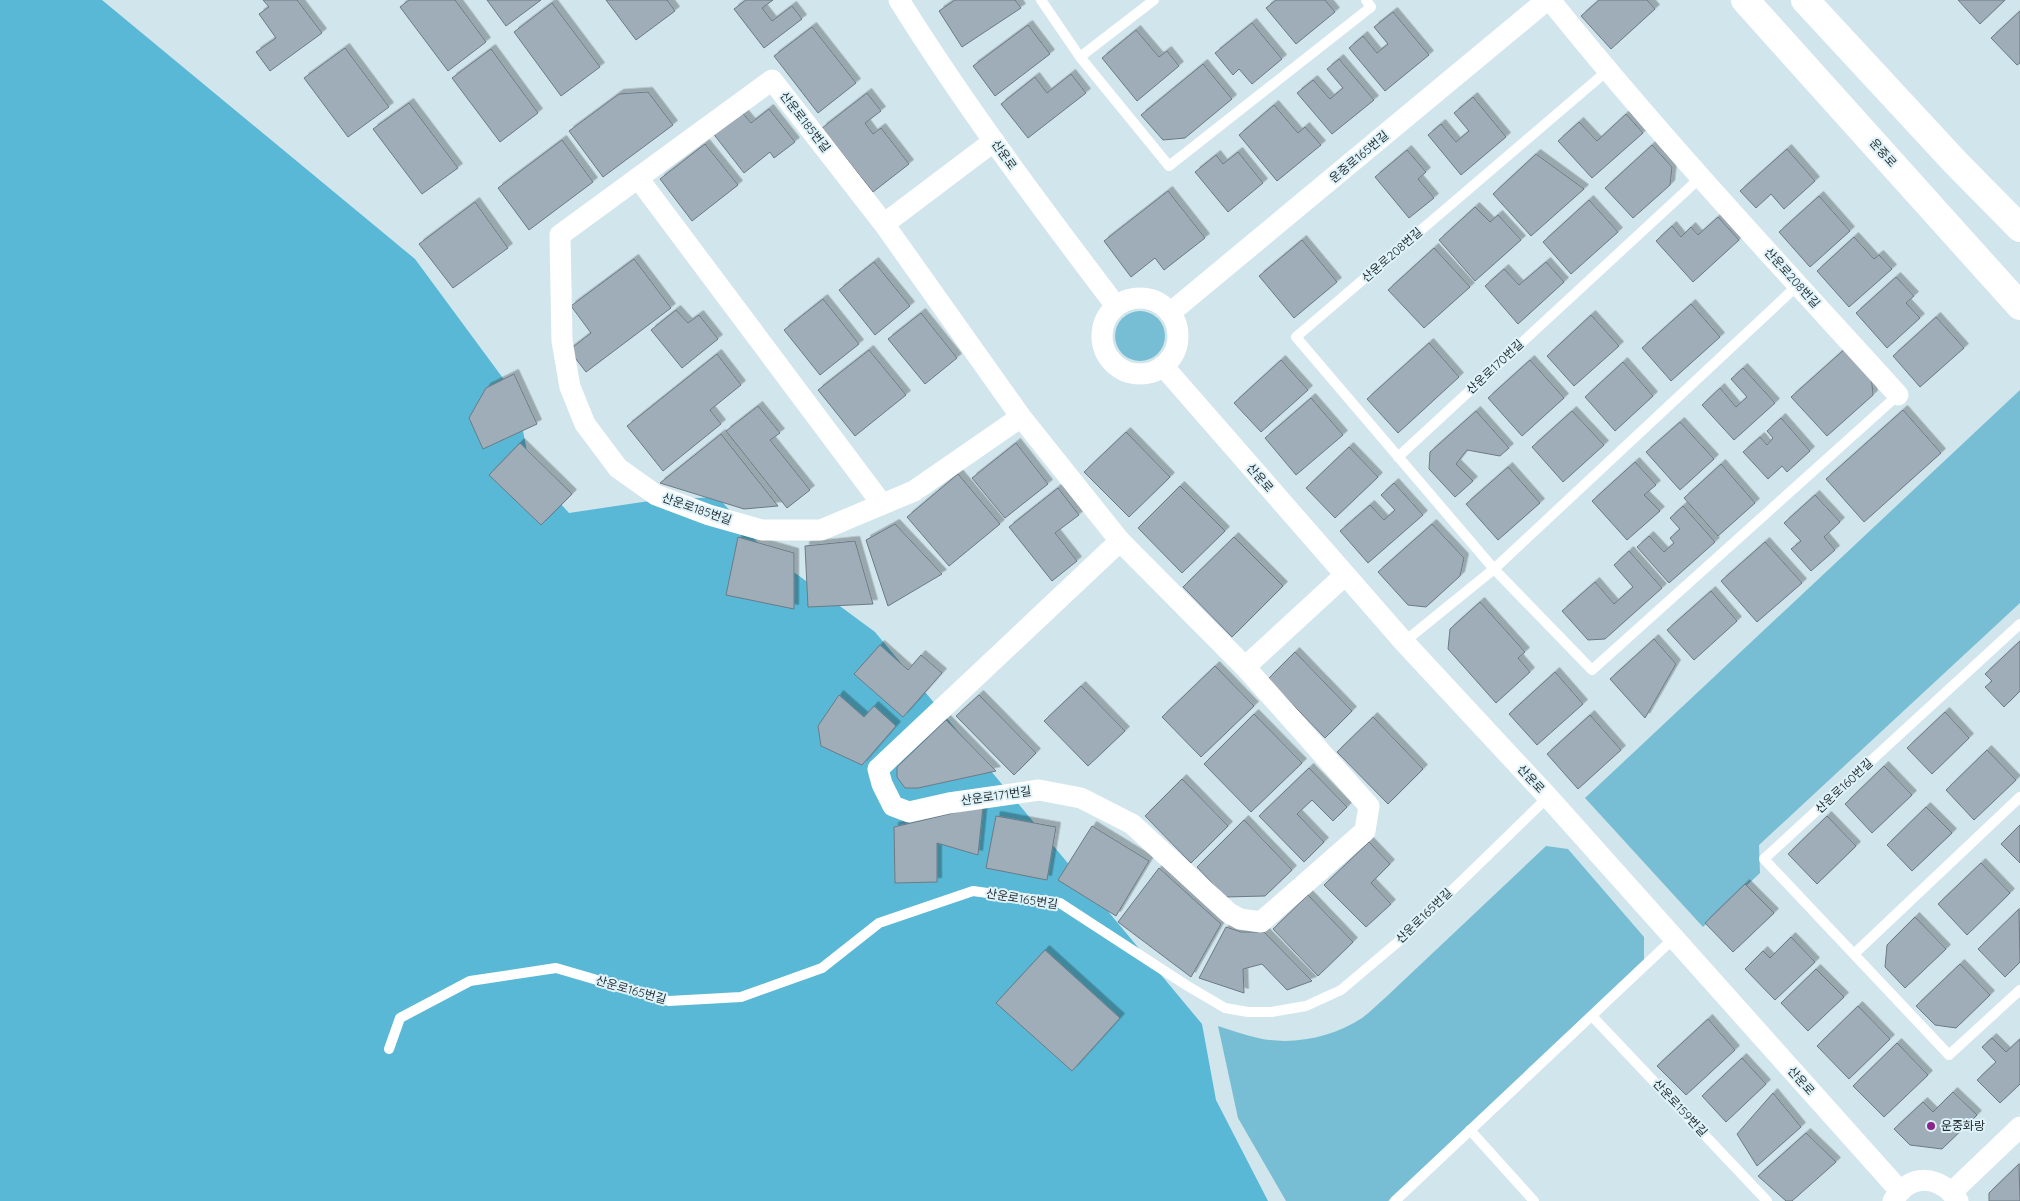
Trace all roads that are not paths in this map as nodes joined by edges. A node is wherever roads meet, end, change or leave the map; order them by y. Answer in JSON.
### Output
{"nodes":[{"id":1,"x":899,"y":0,"type":"edge"},
{"id":2,"x":1041,"y":0,"type":"edge"},
{"id":3,"x":1154,"y":0,"type":"edge"},
{"id":4,"x":1366,"y":0,"type":"edge"},
{"id":5,"x":1548,"y":0,"type":"edge"},
{"id":6,"x":1745,"y":0,"type":"edge"},
{"id":7,"x":1805,"y":0,"type":"edge"},
{"id":8,"x":1080,"y":57,"type":"junction"},
{"id":9,"x":1607,"y":71,"type":"junction"},
{"id":10,"x":994,"y":140,"type":"junction"},
{"id":11,"x":1701,"y":177,"type":"junction"},
{"id":12,"x":638,"y":178,"type":"junction"},
{"id":13,"x":884,"y":224,"type":"junction"},
{"id":14,"x":2020,"y":228,"type":"edge"},
{"id":15,"x":1798,"y":285,"type":"junction"},
{"id":16,"x":1116,"y":306,"type":"junction"},
{"id":17,"x":2020,"y":306,"type":"edge"},
{"id":18,"x":1170,"y":313,"type":"junction"},
{"id":19,"x":1163,"y":366,"type":"junction"},
{"id":20,"x":1898,"y":395,"type":"joint"},
{"id":21,"x":1021,"y":416,"type":"junction"},
{"id":22,"x":1398,"y":456,"type":"junction"},
{"id":23,"x":1071,"y":481,"type":"joint"},
{"id":24,"x":882,"y":504,"type":"junction"},
{"id":25,"x":1120,"y":541,"type":"junction"},
{"id":26,"x":1494,"y":568,"type":"junction"},
{"id":27,"x":1345,"y":574,"type":"junction"},
{"id":28,"x":2020,"y":624,"type":"edge"},
{"id":29,"x":1404,"y":642,"type":"junction"},
{"id":30,"x":1245,"y":667,"type":"junction"},
{"id":31,"x":1548,"y":797,"type":"junction"},
{"id":32,"x":2020,"y":797,"type":"edge"},
{"id":33,"x":1674,"y":938,"type":"junction"},
{"id":34,"x":1854,"y":954,"type":"junction"},
{"id":35,"x":2020,"y":990,"type":"edge"},
{"id":36,"x":1592,"y":1016,"type":"junction"},
{"id":37,"x":389,"y":1049,"type":"dead end"},
{"id":38,"x":2020,"y":1127,"type":"edge"},
{"id":39,"x":1470,"y":1130,"type":"junction"},
{"id":40,"x":1896,"y":1196,"type":"edge"},
{"id":41,"x":1955,"y":1196,"type":"edge"},
{"id":42,"x":1394,"y":1201,"type":"edge"},
{"id":43,"x":1534,"y":1201,"type":"edge"},
{"id":44,"x":1767,"y":1201,"type":"edge"}],
"edges":[{"from":1,"to":10,"type":"street","name":"산운로"},
{"from":2,"to":8,"type":"lane"},
{"from":3,"to":8,"type":"lane"},
{"from":4,"to":8,"type":"lane"},
{"from":5,"to":9,"type":"street","name":"산운로208번길"},
{"from":5,"to":18,"type":"street","name":"운중로165번길"},
{"from":6,"to":17,"type":"main road","name":"운중로"},
{"from":7,"to":14,"type":"main road"},
{"from":9,"to":11,"type":"street","name":"산운로208번길"},
{"from":9,"to":22,"type":"lane","name":"산운로208번길"},
{"from":10,"to":13,"type":"street"},
{"from":10,"to":16,"type":"street","name":"산운로"},
{"from":11,"to":15,"type":"street","name":"산운로208번길"},
{"from":11,"to":22,"type":"lane","name":"산운로170번길"},
{"from":12,"to":13,"type":"street","name":"산운로185번길"},
{"from":12,"to":24,"type":"street"},
{"from":12,"to":24,"type":"street","name":"산운로185번길"},
{"from":13,"to":21,"type":"street","name":"산운로185번길"},
{"from":15,"to":20,"type":"street","name":"산운로208번길"},
{"from":15,"to":26,"type":"lane"},
{"from":16,"to":18,"type":"street"},
{"from":16,"to":19,"type":"street"},
{"from":18,"to":19,"type":"street"},
{"from":19,"to":27,"type":"street","name":"산운로"},
{"from":20,"to":26,"type":"lane"},
{"from":21,"to":23,"type":"street","name":"산운로185번길"},
{"from":21,"to":24,"type":"street","name":"산운로185번길"},
{"from":22,"to":26,"type":"lane"},
{"from":23,"to":25,"type":"street","name":"산운로171번길"},
{"from":25,"to":30,"type":"street","name":"산운로171번길"},
{"from":25,"to":30,"type":"street","name":"산운로171번길"},
{"from":26,"to":29,"type":"lane"},
{"from":27,"to":29,"type":"street","name":"산운로"},
{"from":27,"to":30,"type":"street"},
{"from":28,"to":34,"type":"lane","name":"산운로160번길"},
{"from":29,"to":31,"type":"street","name":"산운로"},
{"from":31,"to":33,"type":"street","name":"산운로"},
{"from":31,"to":37,"type":"lane","name":"산운로165번길"},
{"from":32,"to":34,"type":"lane"},
{"from":33,"to":36,"type":"lane"},
{"from":33,"to":40,"type":"street","name":"산운로"},
{"from":34,"to":35,"type":"lane","name":"산운로160번길"},
{"from":36,"to":39,"type":"lane"},
{"from":36,"to":44,"type":"lane","name":"산운로159번길"},
{"from":38,"to":41,"type":"street"},
{"from":39,"to":42,"type":"lane"},
{"from":39,"to":43,"type":"lane"},
{"from":40,"to":41,"type":"street"}]}
